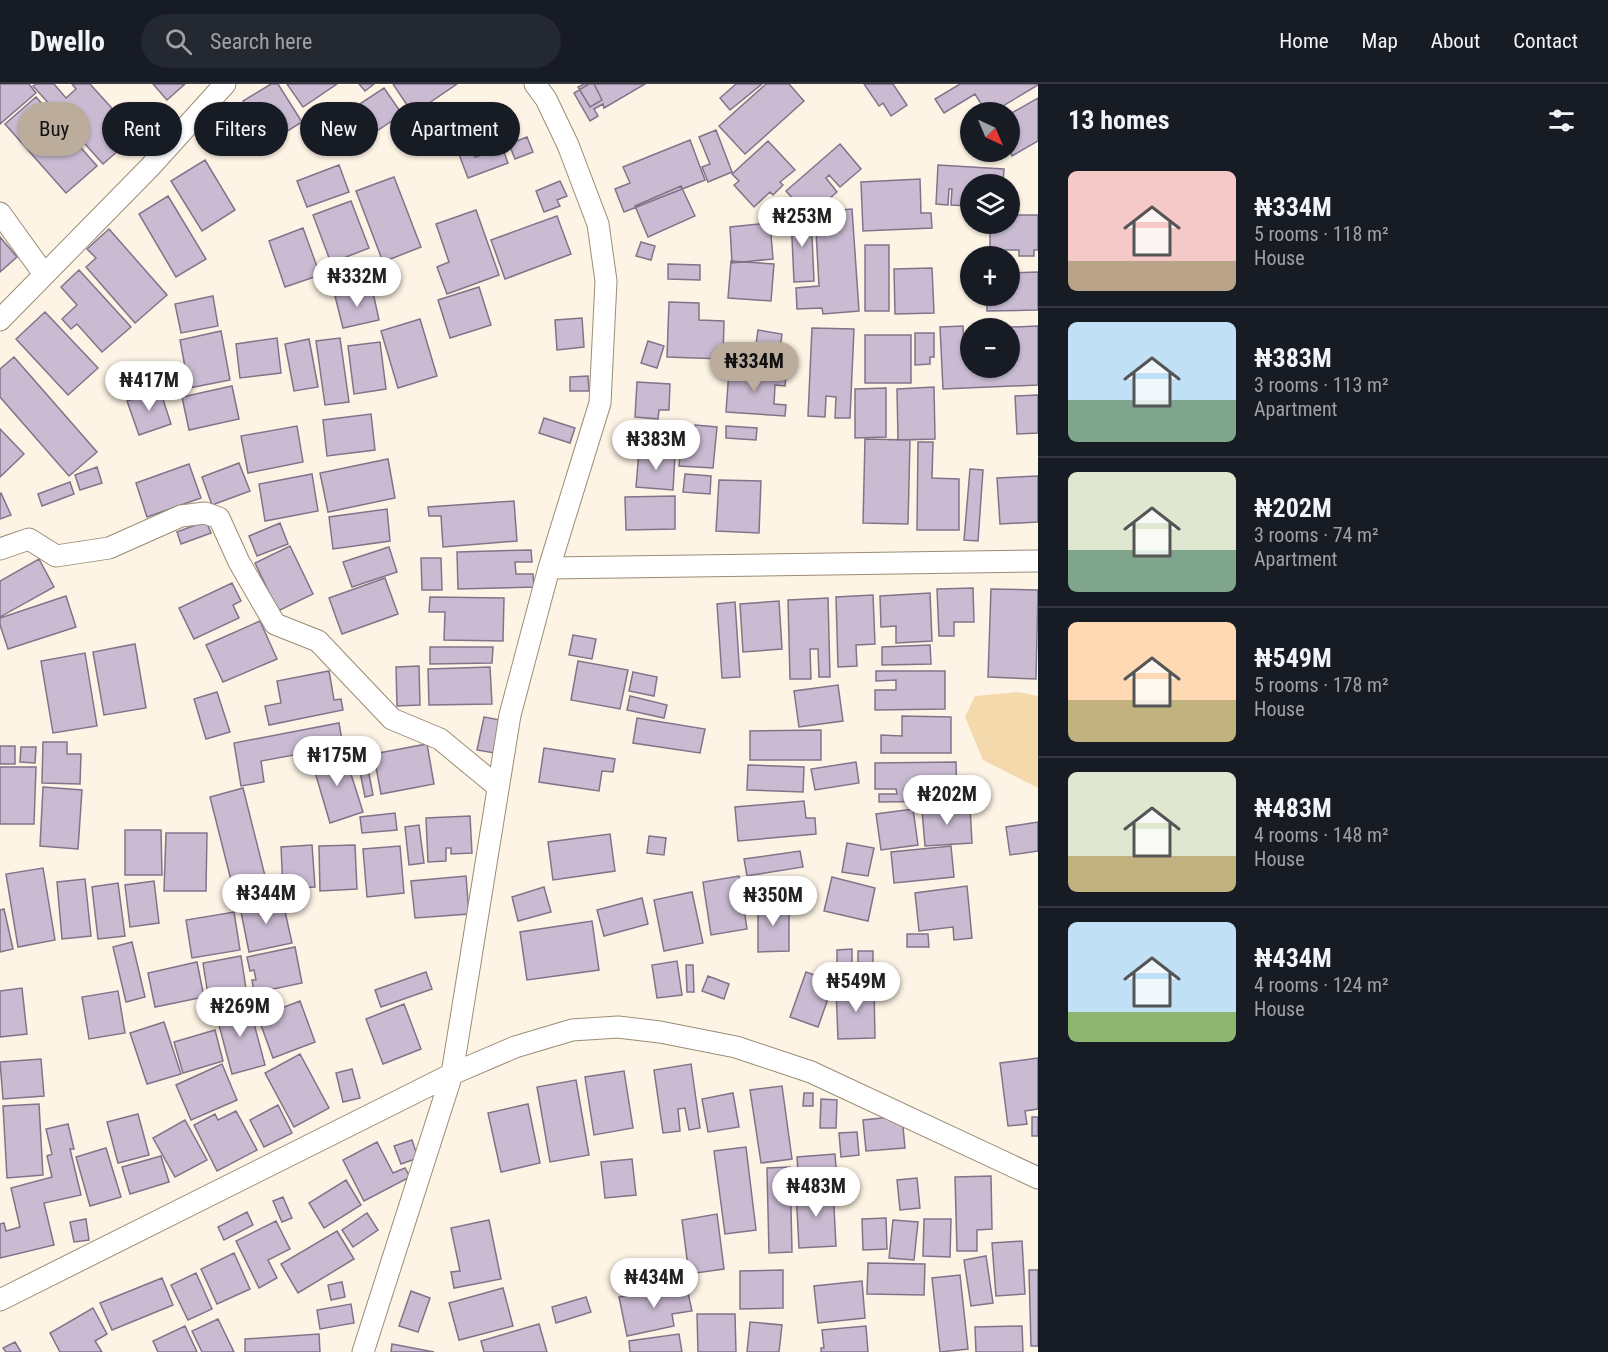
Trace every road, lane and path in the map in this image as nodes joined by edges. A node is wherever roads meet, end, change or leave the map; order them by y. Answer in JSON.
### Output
{"nodes":[{"id":1,"x":535,"y":84,"type":"edge"},
{"id":2,"x":220,"y":86,"type":"edge"},
{"id":3,"x":0,"y":213,"type":"edge"},
{"id":4,"x":44,"y":274,"type":"junction"},
{"id":5,"x":0,"y":320,"type":"edge"},
{"id":6,"x":0,"y":549,"type":"edge"},
{"id":7,"x":1038,"y":561,"type":"edge"},
{"id":8,"x":549,"y":568,"type":"junction"},
{"id":9,"x":498,"y":787,"type":"junction"},
{"id":10,"x":452,"y":1074,"type":"junction"},
{"id":11,"x":1038,"y":1178,"type":"edge"},
{"id":12,"x":0,"y":1300,"type":"edge"},
{"id":13,"x":363,"y":1352,"type":"edge"}],
"edges":[{"from":1,"to":8,"type":"street"},
{"from":2,"to":4,"type":"street"},
{"from":3,"to":4,"type":"street"},
{"from":4,"to":5,"type":"street"},
{"from":6,"to":9,"type":"street"},
{"from":7,"to":8,"type":"street"},
{"from":8,"to":9,"type":"street"},
{"from":9,"to":10,"type":"street"},
{"from":10,"to":11,"type":"street"},
{"from":10,"to":12,"type":"street"},
{"from":10,"to":13,"type":"street"}]}
